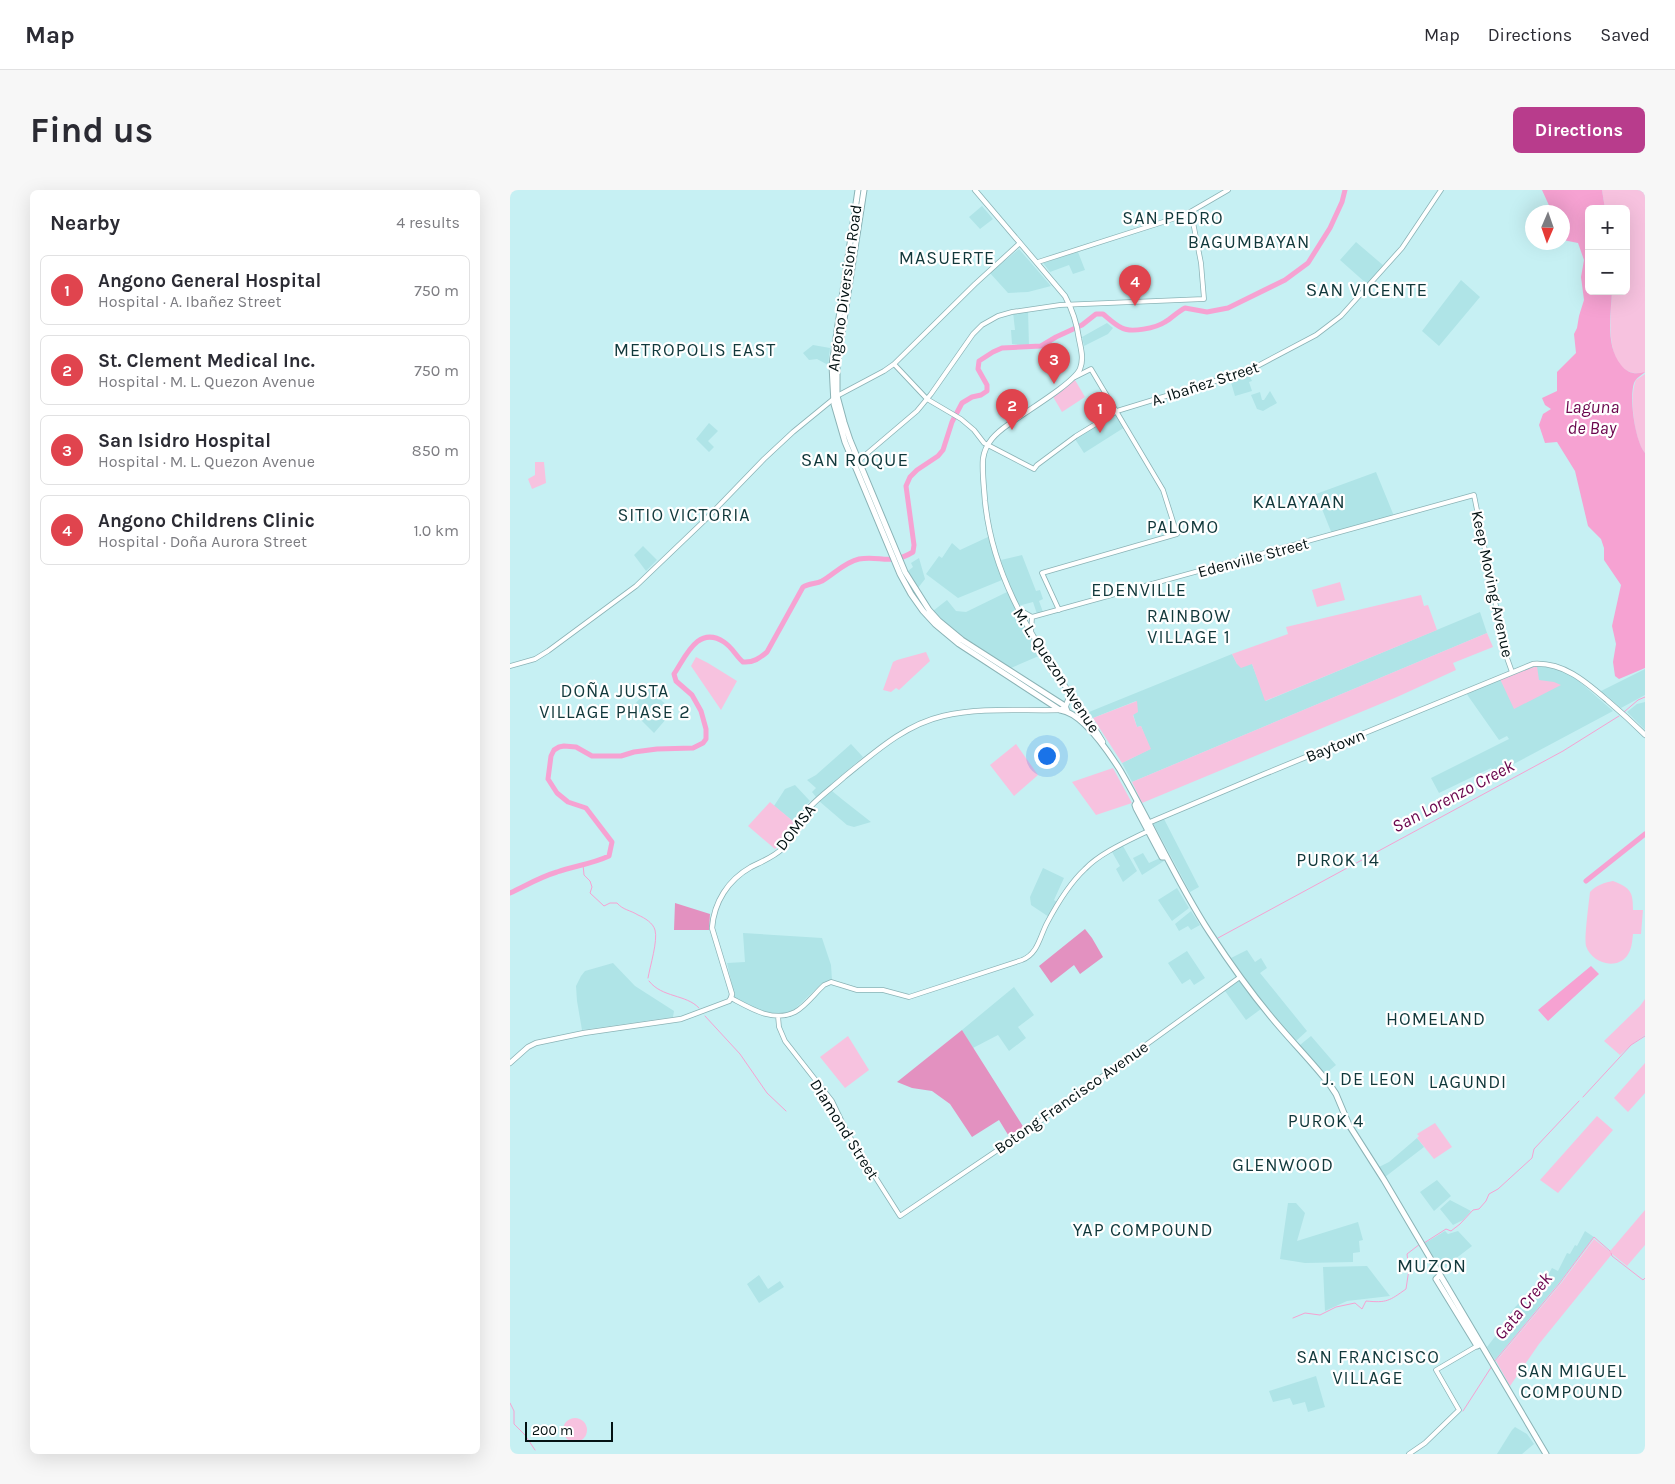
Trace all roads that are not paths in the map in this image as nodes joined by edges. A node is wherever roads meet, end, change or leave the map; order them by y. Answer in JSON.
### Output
{"nodes":[{"id":1,"x":858,"y":190,"type":"edge"},
{"id":2,"x":864,"y":190,"type":"edge"},
{"id":3,"x":974,"y":190,"type":"edge"},
{"id":4,"x":1228,"y":190,"type":"edge"},
{"id":5,"x":1442,"y":190,"type":"edge"},
{"id":6,"x":1191,"y":212,"type":"junction"},
{"id":7,"x":1020,"y":243,"type":"junction"},
{"id":8,"x":851,"y":254,"type":"junction"},
{"id":9,"x":1038,"y":262,"type":"junction"},
{"id":10,"x":1070,"y":305,"type":"junction"},
{"id":11,"x":894,"y":364,"type":"junction"},
{"id":12,"x":1075,"y":377,"type":"junction"},
{"id":13,"x":835,"y":398,"type":"junction"},
{"id":14,"x":927,"y":399,"type":"junction"},
{"id":15,"x":1117,"y":411,"type":"junction"},
{"id":16,"x":987,"y":445,"type":"junction"},
{"id":17,"x":857,"y":463,"type":"junction"},
{"id":18,"x":1474,"y":495,"type":"joint"},
{"id":19,"x":1016,"y":607,"type":"junction"},
{"id":20,"x":1059,"y":610,"type":"junction"},
{"id":21,"x":1032,"y":617,"type":"junction"},
{"id":22,"x":1031,"y":633,"type":"junction"},
{"id":23,"x":510,"y":666,"type":"edge"},
{"id":24,"x":1512,"y":672,"type":"junction"},
{"id":25,"x":1070,"y":694,"type":"junction"},
{"id":26,"x":1064,"y":709,"type":"junction"},
{"id":27,"x":1645,"y":735,"type":"edge"},
{"id":28,"x":1106,"y":748,"type":"junction"},
{"id":29,"x":1137,"y":802,"type":"junction"},
{"id":30,"x":1148,"y":823,"type":"junction"},
{"id":31,"x":1148,"y":831,"type":"junction"},
{"id":32,"x":1166,"y":857,"type":"junction"},
{"id":33,"x":1240,"y":977,"type":"junction"},
{"id":34,"x":731,"y":998,"type":"junction"},
{"id":35,"x":778,"y":1016,"type":"junction"},
{"id":36,"x":510,"y":1063,"type":"edge"},
{"id":37,"x":900,"y":1216,"type":"joint"},
{"id":38,"x":1479,"y":1345,"type":"junction"},
{"id":39,"x":1409,"y":1454,"type":"edge"},
{"id":40,"x":1546,"y":1454,"type":"edge"}],
"edges":[{"from":1,"to":8,"type":"main road","name":"Angono Diversion Road"},
{"from":2,"to":8,"type":"main road","name":"Angono Diversion Road"},
{"from":3,"to":7,"type":"main road"},
{"from":4,"to":6,"type":"street"},
{"from":5,"to":15,"type":"street","name":"A. Ibañez Street"},
{"from":6,"to":9,"type":"street"},
{"from":6,"to":10,"type":"street"},
{"from":7,"to":9,"type":"main road"},
{"from":7,"to":11,"type":"street"},
{"from":8,"to":13,"type":"main road","name":"Angono Diversion Road"},
{"from":9,"to":10,"type":"main road"},
{"from":10,"to":12,"type":"main road"},
{"from":10,"to":14,"type":"street"},
{"from":11,"to":13,"type":"street"},
{"from":11,"to":14,"type":"street"},
{"from":12,"to":15,"type":"street"},
{"from":12,"to":16,"type":"main road"},
{"from":13,"to":17,"type":"main road","name":"Angono Diversion Road"},
{"from":13,"to":23,"type":"street"},
{"from":14,"to":16,"type":"street"},
{"from":14,"to":17,"type":"street"},
{"from":15,"to":16,"type":"street","name":"A. Ibañez Street"},
{"from":15,"to":20,"type":"street"},
{"from":16,"to":19,"type":"main road","name":"M. L. Quezon Avenue"},
{"from":17,"to":26,"type":"main road","name":"Angono Diversion Road"},
{"from":18,"to":20,"type":"street","name":"Edenville Street"},
{"from":18,"to":24,"type":"street","name":"Keep Moving Avenue"},
{"from":19,"to":21,"type":"street"},
{"from":19,"to":22,"type":"main road","name":"M. L. Quezon Avenue"},
{"from":20,"to":21,"type":"street","name":"Edenville Street"},
{"from":21,"to":22,"type":"street"},
{"from":22,"to":25,"type":"main road","name":"M. L. Quezon Avenue"},
{"from":24,"to":27,"type":"main road","name":"Baytown"},
{"from":24,"to":30,"type":"main road","name":"Baytown"},
{"from":25,"to":26,"type":"main road"},
{"from":25,"to":28,"type":"main road","name":"M. L. Quezon Avenue"},
{"from":26,"to":28,"type":"main road","name":"Angono Diversion Road"},
{"from":26,"to":34,"type":"main road","name":"DOMSA"},
{"from":28,"to":29,"type":"main road","name":"M. L. Quezon Avenue"},
{"from":29,"to":30,"type":"main road","name":"M. L. Quezon Avenue"},
{"from":29,"to":31,"type":"main road"},
{"from":30,"to":32,"type":"main road","name":"M. L. Quezon Avenue"},
{"from":31,"to":32,"type":"main road"},
{"from":31,"to":35,"type":"street"},
{"from":32,"to":33,"type":"main road","name":"M. L. Quezon Avenue"},
{"from":33,"to":37,"type":"street","name":"Botong Francisco Avenue"},
{"from":33,"to":38,"type":"main road","name":"M. L. Quezon Avenue"},
{"from":34,"to":35,"type":"street"},
{"from":34,"to":36,"type":"main road"},
{"from":35,"to":37,"type":"street","name":"Diamond Street"},
{"from":38,"to":39,"type":"street"},
{"from":38,"to":40,"type":"main road"}]}
